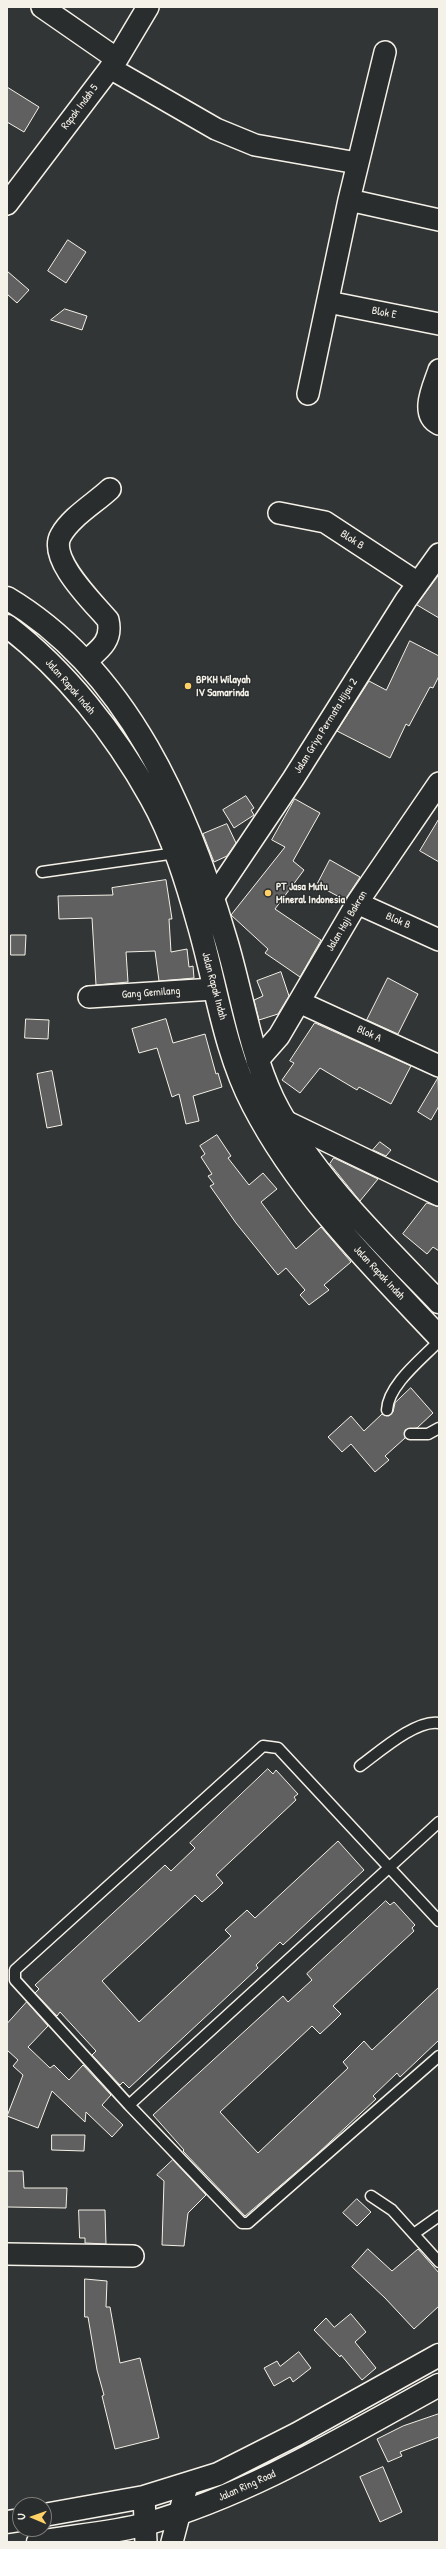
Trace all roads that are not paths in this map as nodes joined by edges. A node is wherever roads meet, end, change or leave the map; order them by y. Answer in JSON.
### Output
{"nodes":[{"id":1,"x":42,"y":7,"type":"edge"},
{"id":2,"x":148,"y":7,"type":"edge"},
{"id":3,"x":385,"y":52,"type":"dead end"},
{"id":4,"x":113,"y":63,"type":"junction"},
{"id":5,"x":357,"y":163,"type":"junction"},
{"id":6,"x":348,"y":200,"type":"junction"},
{"id":7,"x":7,"y":204,"type":"edge"},
{"id":8,"x":439,"y":220,"type":"edge"},
{"id":9,"x":328,"y":302,"type":"junction"},
{"id":10,"x":439,"y":324,"type":"edge"},
{"id":11,"x":439,"y":370,"type":"edge"},
{"id":12,"x":308,"y":394,"type":"dead end"},
{"id":13,"x":439,"y":424,"type":"edge"},
{"id":14,"x":110,"y":489,"type":"dead end"},
{"id":15,"x":279,"y":513,"type":"dead end"},
{"id":16,"x":439,"y":554,"type":"edge"},
{"id":17,"x":418,"y":583,"type":"junction"},
{"id":18,"x":7,"y":598,"type":"edge"},
{"id":19,"x":7,"y":626,"type":"edge"},
{"id":20,"x":85,"y":662,"type":"junction"},
{"id":21,"x":114,"y":699,"type":"junction"},
{"id":22,"x":93,"y":713,"type":"junction"},
{"id":23,"x":439,"y":783,"type":"edge"},
{"id":24,"x":432,"y":807,"type":"edge"},
{"id":25,"x":176,"y":853,"type":"junction"},
{"id":26,"x":42,"y":872,"type":"dead end"},
{"id":27,"x":213,"y":898,"type":"junction"},
{"id":28,"x":357,"y":903,"type":"junction"},
{"id":29,"x":439,"y":940,"type":"edge"},
{"id":30,"x":214,"y":988,"type":"junction"},
{"id":31,"x":88,"y":997,"type":"dead end"},
{"id":32,"x":298,"y":1002,"type":"junction"},
{"id":33,"x":257,"y":1061,"type":"junction"},
{"id":34,"x":439,"y":1066,"type":"edge"},
{"id":35,"x":285,"y":1121,"type":"junction"},
{"id":36,"x":439,"y":1195,"type":"edge"},
{"id":37,"x":439,"y":1302,"type":"edge"},
{"id":38,"x":439,"y":1337,"type":"edge"},
{"id":39,"x":439,"y":1341,"type":"edge"},
{"id":40,"x":387,"y":1410,"type":"dead end"},
{"id":41,"x":439,"y":1428,"type":"edge"},
{"id":42,"x":410,"y":1434,"type":"dead end"},
{"id":43,"x":439,"y":1723,"type":"edge"},
{"id":44,"x":360,"y":1766,"type":"dead end"},
{"id":45,"x":439,"y":1822,"type":"edge"},
{"id":46,"x":390,"y":1866,"type":"junction"},
{"id":47,"x":439,"y":1921,"type":"edge"},
{"id":48,"x":11,"y":1969,"type":"edge"},
{"id":49,"x":439,"y":2056,"type":"edge"},
{"id":50,"x":129,"y":2106,"type":"junction"},
{"id":51,"x":371,"y":2196,"type":"dead end"},
{"id":52,"x":439,"y":2216,"type":"edge"},
{"id":53,"x":415,"y":2233,"type":"junction"},
{"id":54,"x":7,"y":2254,"type":"edge"},
{"id":55,"x":133,"y":2256,"type":"dead end"},
{"id":56,"x":439,"y":2262,"type":"edge"},
{"id":57,"x":439,"y":2355,"type":"edge"},
{"id":58,"x":439,"y":2385,"type":"edge"},
{"id":59,"x":360,"y":2399,"type":"junction"},
{"id":60,"x":374,"y":2421,"type":"junction"},
{"id":61,"x":187,"y":2485,"type":"junction"},
{"id":62,"x":144,"y":2497,"type":"junction"},
{"id":63,"x":178,"y":2513,"type":"junction"},
{"id":64,"x":52,"y":2514,"type":"edge"},
{"id":65,"x":146,"y":2533,"type":"edge"},
{"id":66,"x":38,"y":2542,"type":"edge"},
{"id":67,"x":172,"y":2542,"type":"edge"}],
"edges":[{"from":1,"to":4,"type":"street"},
{"from":2,"to":4,"type":"street","name":"Rapak Indah 5"},
{"from":3,"to":5,"type":"street"},
{"from":4,"to":5,"type":"street"},
{"from":4,"to":7,"type":"street","name":"Rapak Indah 5"},
{"from":5,"to":6,"type":"street"},
{"from":6,"to":8,"type":"street"},
{"from":6,"to":9,"type":"street"},
{"from":9,"to":10,"type":"street","name":"Blok E"},
{"from":9,"to":12,"type":"street"},
{"from":11,"to":13,"type":"street"},
{"from":14,"to":20,"type":"street"},
{"from":15,"to":17,"type":"street","name":"Blok B"},
{"from":16,"to":17,"type":"street","name":"Jalan Griya Permata Hijau 2"},
{"from":17,"to":27,"type":"street","name":"Jalan Griya Permata Hijau 2"},
{"from":18,"to":20,"type":"main road","name":"Jalan Rapak Indah"},
{"from":19,"to":22,"type":"main road","name":"Jalan Rapak Indah"},
{"from":20,"to":21,"type":"main road","name":"Jalan Rapak Indah"},
{"from":21,"to":22,"type":"main road"},
{"from":21,"to":27,"type":"main road","name":"Jalan Rapak Indah"},
{"from":22,"to":25,"type":"main road","name":"Jalan Rapak Indah"},
{"from":23,"to":24,"type":"street","name":"Jalan Haji Bakran"},
{"from":24,"to":28,"type":"street","name":"Jalan Haji Bakran"},
{"from":25,"to":26,"type":"lane"},
{"from":25,"to":30,"type":"main road","name":"Jalan Rapak Indah"},
{"from":27,"to":33,"type":"main road","name":"Jalan Rapak Indah"},
{"from":28,"to":29,"type":"street","name":"Blok B"},
{"from":28,"to":32,"type":"street","name":"Jalan Haji Bakran"},
{"from":30,"to":31,"type":"street","name":"Gang Gemilang"},
{"from":30,"to":38,"type":"main road","name":"Jalan Rapak Indah"},
{"from":32,"to":33,"type":"street","name":"Jalan Haji Bakran"},
{"from":32,"to":34,"type":"street","name":"Blok A"},
{"from":33,"to":35,"type":"main road","name":"Jalan Rapak Indah"},
{"from":35,"to":36,"type":"street"},
{"from":35,"to":37,"type":"main road","name":"Jalan Rapak Indah"},
{"from":39,"to":40,"type":"lane"},
{"from":41,"to":42,"type":"lane"},
{"from":43,"to":44,"type":"lane"},
{"from":45,"to":46,"type":"lane"},
{"from":46,"to":47,"type":"lane"},
{"from":46,"to":48,"type":"lane"},
{"from":46,"to":50,"type":"lane"},
{"from":48,"to":50,"type":"lane"},
{"from":49,"to":50,"type":"lane"},
{"from":51,"to":53,"type":"lane"},
{"from":52,"to":53,"type":"lane"},
{"from":53,"to":56,"type":"lane"},
{"from":54,"to":55,"type":"street"},
{"from":57,"to":59,"type":"main road","name":"Jalan Ring Road"},
{"from":58,"to":60,"type":"main road","name":"Jalan Ring Road"},
{"from":59,"to":60,"type":"main road"},
{"from":59,"to":61,"type":"main road","name":"Jalan Ring Road"},
{"from":60,"to":63,"type":"main road","name":"Jalan Ring Road"},
{"from":61,"to":62,"type":"main road","name":"Jalan Ring Road"},
{"from":61,"to":63,"type":"street"},
{"from":62,"to":64,"type":"main road","name":"Jalan Ring Road"},
{"from":62,"to":65,"type":"street"},
{"from":63,"to":65,"type":"main road","name":"Jalan Ring Road"},
{"from":63,"to":67,"type":"street"},
{"from":65,"to":66,"type":"main road","name":"Jalan Ring Road"}]}
